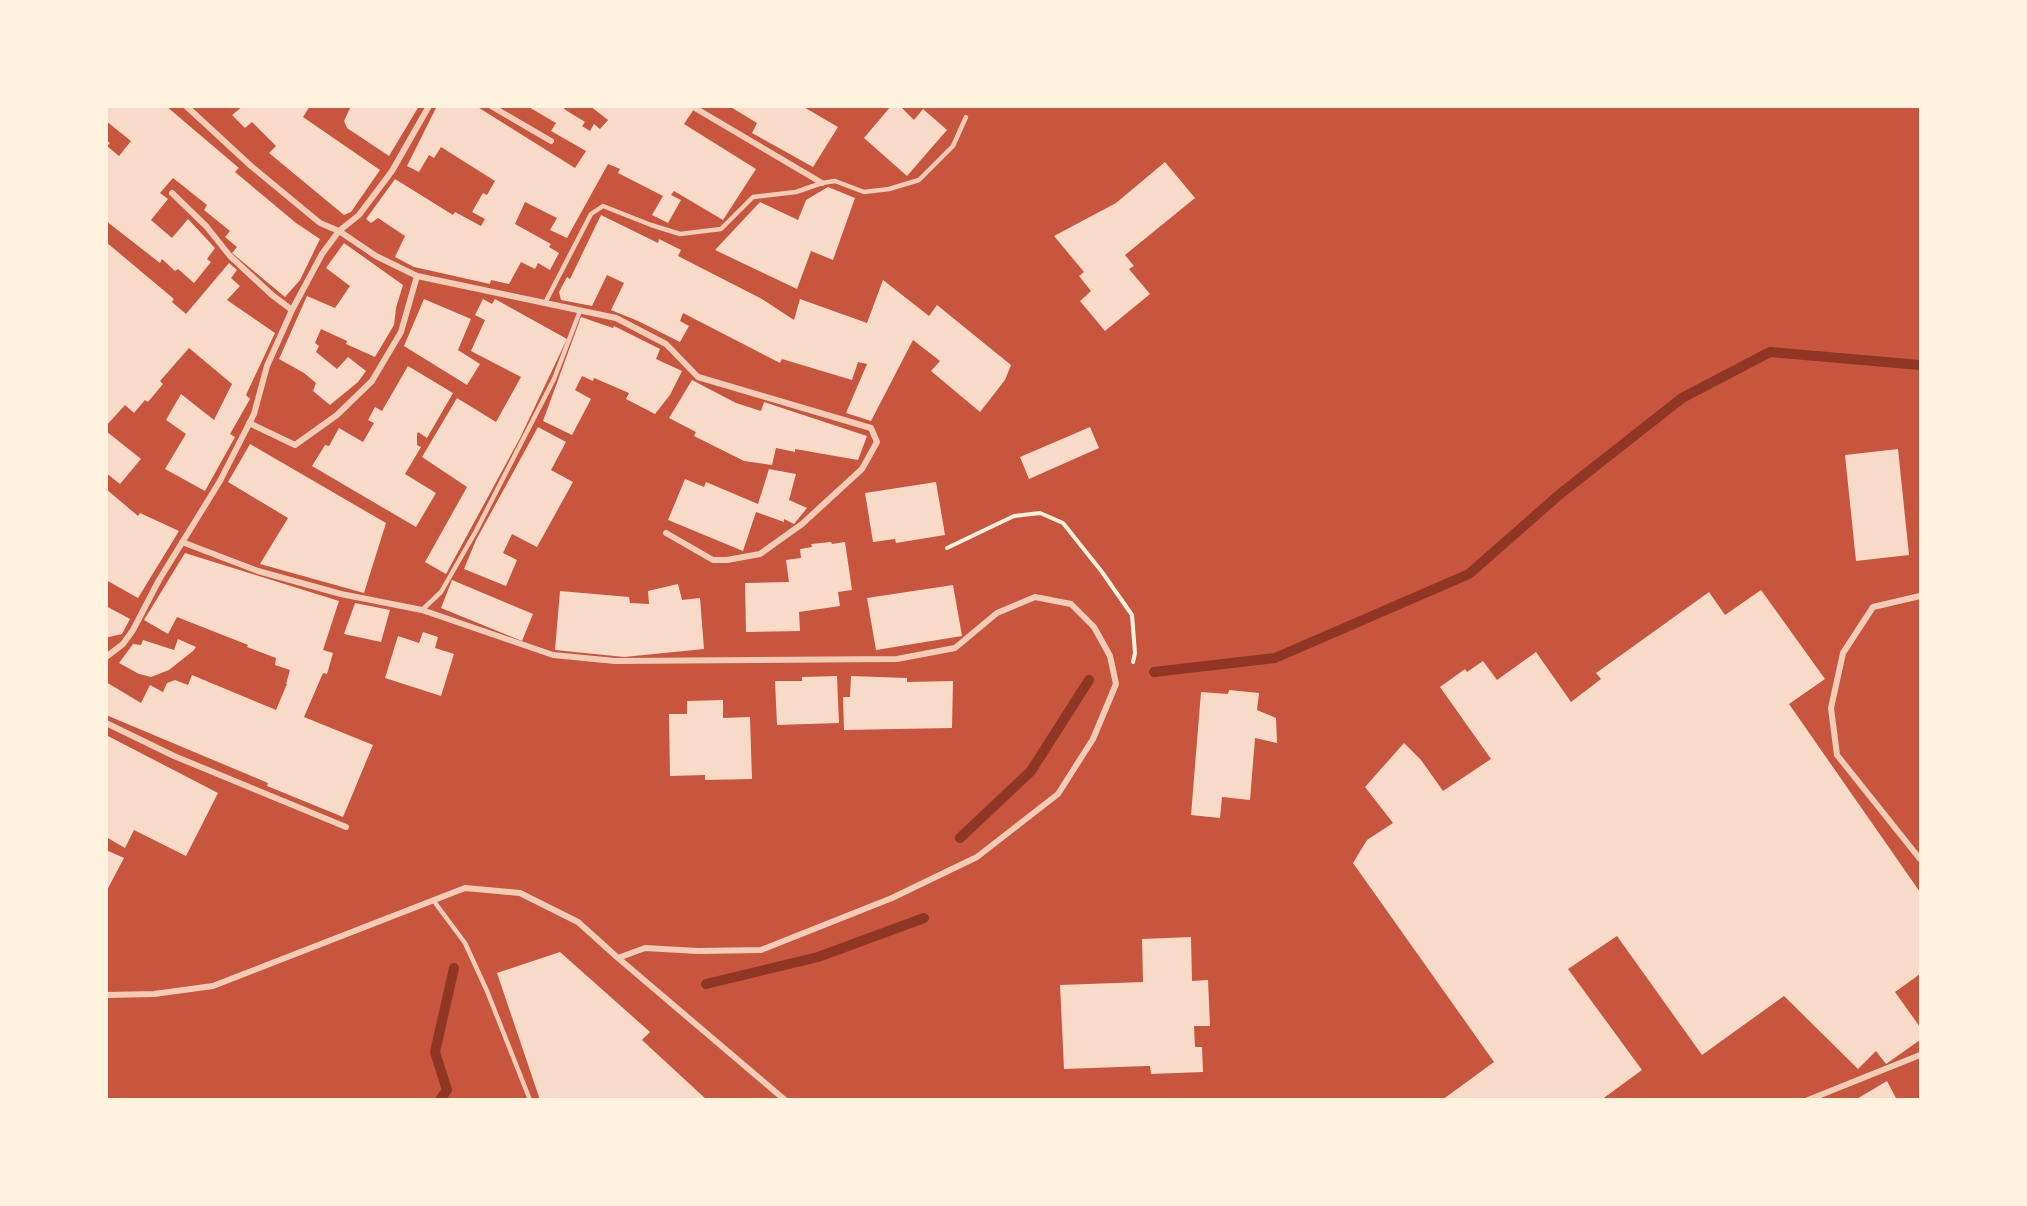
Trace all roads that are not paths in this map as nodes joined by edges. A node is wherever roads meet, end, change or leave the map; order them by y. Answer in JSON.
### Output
{"nodes":[{"id":1,"x":186,"y":106,"type":"edge"},
{"id":2,"x":429,"y":106,"type":"edge"},
{"id":3,"x":491,"y":106,"type":"edge"},
{"id":4,"x":695,"y":108,"type":"edge"},
{"id":5,"x":966,"y":117,"type":"dead end"},
{"id":6,"x":551,"y":141,"type":"dead end"},
{"id":7,"x":822,"y":183,"type":"junction"},
{"id":8,"x":172,"y":192,"type":"dead end"},
{"id":9,"x":339,"y":231,"type":"junction"},
{"id":10,"x":417,"y":276,"type":"junction"},
{"id":11,"x":545,"y":303,"type":"junction"},
{"id":12,"x":292,"y":310,"type":"junction"},
{"id":13,"x":580,"y":311,"type":"junction"},
{"id":14,"x":249,"y":423,"type":"junction"},
{"id":15,"x":666,"y":533,"type":"dead end"},
{"id":16,"x":182,"y":543,"type":"junction"},
{"id":17,"x":1920,"y":596,"type":"edge"},
{"id":18,"x":422,"y":610,"type":"junction"},
{"id":19,"x":106,"y":657,"type":"edge"},
{"id":20,"x":106,"y":723,"type":"edge"},
{"id":21,"x":346,"y":828,"type":"dead end"},
{"id":22,"x":1920,"y":860,"type":"edge"},
{"id":23,"x":433,"y":900,"type":"junction"},
{"id":24,"x":618,"y":958,"type":"junction"},
{"id":25,"x":106,"y":994,"type":"edge"},
{"id":26,"x":1920,"y":1054,"type":"edge"},
{"id":27,"x":530,"y":1100,"type":"edge"},
{"id":28,"x":785,"y":1100,"type":"edge"},
{"id":29,"x":1808,"y":1100,"type":"edge"}],
"edges":[{"from":1,"to":9,"type":"street"},
{"from":2,"to":9,"type":"street"},
{"from":3,"to":6,"type":"street"},
{"from":4,"to":7,"type":"street"},
{"from":5,"to":7,"type":"lane"},
{"from":7,"to":11,"type":"lane"},
{"from":8,"to":12,"type":"street"},
{"from":9,"to":10,"type":"street"},
{"from":9,"to":12,"type":"street"},
{"from":10,"to":11,"type":"street"},
{"from":10,"to":14,"type":"street"},
{"from":11,"to":13,"type":"street"},
{"from":12,"to":14,"type":"street"},
{"from":13,"to":15,"type":"street"},
{"from":13,"to":18,"type":"lane"},
{"from":14,"to":16,"type":"street"},
{"from":16,"to":18,"type":"street"},
{"from":16,"to":19,"type":"street"},
{"from":17,"to":22,"type":"street"},
{"from":18,"to":24,"type":"street"},
{"from":20,"to":21,"type":"street"},
{"from":23,"to":24,"type":"street"},
{"from":23,"to":25,"type":"street"},
{"from":23,"to":27,"type":"lane"},
{"from":24,"to":28,"type":"street"},
{"from":26,"to":29,"type":"street"}]}
